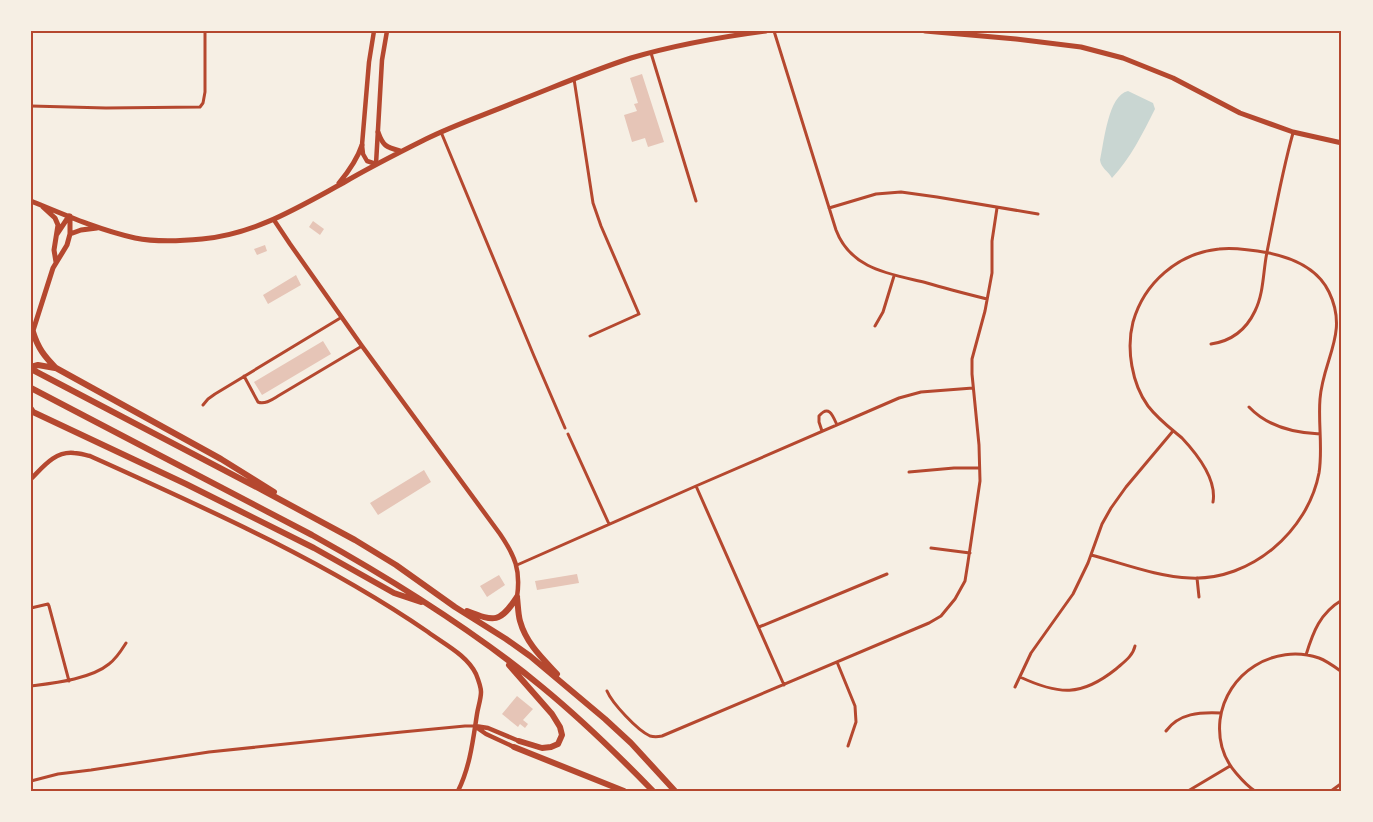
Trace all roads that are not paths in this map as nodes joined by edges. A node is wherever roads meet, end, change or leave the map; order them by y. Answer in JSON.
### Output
{"nodes":[{"id":1,"x":205,"y":31,"type":"edge"},
{"id":2,"x":374,"y":31,"type":"edge"},
{"id":3,"x":387,"y":31,"type":"edge"},
{"id":4,"x":766,"y":31,"type":"edge"},
{"id":5,"x":774,"y":31,"type":"edge"},
{"id":6,"x":925,"y":31,"type":"edge"},
{"id":7,"x":651,"y":53,"type":"junction"},
{"id":8,"x":574,"y":79,"type":"junction"},
{"id":9,"x":31,"y":107,"type":"edge"},
{"id":10,"x":378,"y":132,"type":"junction"},
{"id":11,"x":441,"y":132,"type":"junction"},
{"id":12,"x":1293,"y":132,"type":"junction"},
{"id":13,"x":1342,"y":143,"type":"edge"},
{"id":14,"x":362,"y":146,"type":"junction"},
{"id":15,"x":401,"y":151,"type":"junction"},
{"id":16,"x":376,"y":164,"type":"junction"},
{"id":17,"x":338,"y":185,"type":"junction"},
{"id":18,"x":31,"y":201,"type":"edge"},
{"id":19,"x":696,"y":202,"type":"dead end"},
{"id":20,"x":41,"y":205,"type":"junction"},
{"id":21,"x":829,"y":208,"type":"junction"},
{"id":22,"x":997,"y":208,"type":"junction"},
{"id":23,"x":1038,"y":214,"type":"dead end"},
{"id":24,"x":70,"y":216,"type":"junction"},
{"id":25,"x":274,"y":220,"type":"junction"},
{"id":26,"x":100,"y":228,"type":"junction"},
{"id":27,"x":70,"y":234,"type":"junction"},
{"id":28,"x":56,"y":236,"type":"junction"},
{"id":29,"x":1267,"y":252,"type":"junction"},
{"id":30,"x":56,"y":262,"type":"junction"},
{"id":31,"x":894,"y":276,"type":"junction"},
{"id":32,"x":987,"y":299,"type":"junction"},
{"id":33,"x":342,"y":318,"type":"junction"},
{"id":34,"x":875,"y":326,"type":"dead end"},
{"id":35,"x":32,"y":334,"type":"edge"},
{"id":36,"x":590,"y":336,"type":"dead end"},
{"id":37,"x":1212,"y":344,"type":"dead end"},
{"id":38,"x":362,"y":346,"type":"junction"},
{"id":39,"x":31,"y":368,"type":"edge"},
{"id":40,"x":56,"y":368,"type":"junction"},
{"id":41,"x":244,"y":376,"type":"junction"},
{"id":42,"x":973,"y":388,"type":"junction"},
{"id":43,"x":34,"y":390,"type":"edge"},
{"id":44,"x":203,"y":405,"type":"dead end"},
{"id":45,"x":1249,"y":407,"type":"dead end"},
{"id":46,"x":32,"y":411,"type":"edge"},
{"id":47,"x":837,"y":425,"type":"junction"},
{"id":48,"x":565,"y":428,"type":"dead end"},
{"id":49,"x":822,"y":431,"type":"junction"},
{"id":50,"x":1173,"y":432,"type":"junction"},
{"id":51,"x":568,"y":434,"type":"dead end"},
{"id":52,"x":1320,"y":434,"type":"junction"},
{"id":53,"x":979,"y":468,"type":"junction"},
{"id":54,"x":909,"y":472,"type":"dead end"},
{"id":55,"x":31,"y":479,"type":"edge"},
{"id":56,"x":696,"y":486,"type":"junction"},
{"id":57,"x":1213,"y":502,"type":"dead end"},
{"id":58,"x":301,"y":512,"type":"junction"},
{"id":59,"x":609,"y":524,"type":"junction"},
{"id":60,"x":931,"y":548,"type":"dead end"},
{"id":61,"x":970,"y":552,"type":"junction"},
{"id":62,"x":1091,"y":555,"type":"junction"},
{"id":63,"x":517,"y":565,"type":"junction"},
{"id":64,"x":887,"y":574,"type":"dead end"},
{"id":65,"x":1196,"y":578,"type":"junction"},
{"id":66,"x":517,"y":597,"type":"junction"},
{"id":67,"x":1199,"y":597,"type":"dead end"},
{"id":68,"x":1342,"y":600,"type":"edge"},
{"id":69,"x":431,"y":606,"type":"junction"},
{"id":70,"x":455,"y":607,"type":"junction"},
{"id":71,"x":31,"y":608,"type":"edge"},
{"id":72,"x":760,"y":627,"type":"junction"},
{"id":73,"x":126,"y":643,"type":"dead end"},
{"id":74,"x":1135,"y":646,"type":"dead end"},
{"id":75,"x":1306,"y":655,"type":"junction"},
{"id":76,"x":502,"y":656,"type":"junction"},
{"id":77,"x":837,"y":662,"type":"junction"},
{"id":78,"x":1342,"y":672,"type":"edge"},
{"id":79,"x":1020,"y":677,"type":"junction"},
{"id":80,"x":69,"y":681,"type":"junction"},
{"id":81,"x":784,"y":685,"type":"junction"},
{"id":82,"x":31,"y":686,"type":"edge"},
{"id":83,"x":1015,"y":687,"type":"dead end"},
{"id":84,"x":607,"y":691,"type":"dead end"},
{"id":85,"x":580,"y":698,"type":"junction"},
{"id":86,"x":1221,"y":713,"type":"junction"},
{"id":87,"x":475,"y":726,"type":"junction"},
{"id":88,"x":1166,"y":731,"type":"dead end"},
{"id":89,"x":516,"y":744,"type":"junction"},
{"id":90,"x":848,"y":746,"type":"dead end"},
{"id":91,"x":1230,"y":766,"type":"junction"},
{"id":92,"x":31,"y":781,"type":"edge"},
{"id":93,"x":1342,"y":783,"type":"edge"},
{"id":94,"x":458,"y":791,"type":"edge"},
{"id":95,"x":624,"y":791,"type":"edge"},
{"id":96,"x":653,"y":791,"type":"edge"},
{"id":97,"x":675,"y":791,"type":"edge"},
{"id":98,"x":1188,"y":791,"type":"edge"},
{"id":99,"x":1255,"y":791,"type":"edge"},
{"id":100,"x":1331,"y":791,"type":"edge"}],
"edges":[{"from":1,"to":9,"type":"street"},
{"from":2,"to":14,"type":"street"},
{"from":3,"to":10,"type":"street"},
{"from":4,"to":7,"type":"main road"},
{"from":5,"to":21,"type":"street"},
{"from":6,"to":12,"type":"main road"},
{"from":7,"to":8,"type":"main road"},
{"from":7,"to":19,"type":"street"},
{"from":8,"to":11,"type":"main road"},
{"from":8,"to":36,"type":"street"},
{"from":10,"to":15,"type":"main road"},
{"from":10,"to":16,"type":"street"},
{"from":11,"to":15,"type":"main road"},
{"from":11,"to":48,"type":"street"},
{"from":12,"to":13,"type":"main road"},
{"from":12,"to":29,"type":"street"},
{"from":14,"to":16,"type":"street"},
{"from":14,"to":17,"type":"main road"},
{"from":15,"to":16,"type":"main road"},
{"from":16,"to":17,"type":"main road"},
{"from":17,"to":25,"type":"main road"},
{"from":18,"to":20,"type":"main road"},
{"from":20,"to":24,"type":"main road"},
{"from":20,"to":28,"type":"main road"},
{"from":21,"to":22,"type":"street"},
{"from":21,"to":31,"type":"street"},
{"from":22,"to":23,"type":"street"},
{"from":22,"to":32,"type":"street"},
{"from":24,"to":26,"type":"main road"},
{"from":24,"to":27,"type":"main road"},
{"from":24,"to":28,"type":"main road"},
{"from":25,"to":26,"type":"main road"},
{"from":25,"to":33,"type":"street"},
{"from":26,"to":27,"type":"main road"},
{"from":27,"to":30,"type":"main road"},
{"from":28,"to":30,"type":"main road"},
{"from":29,"to":37,"type":"street"},
{"from":29,"to":50,"type":"street"},
{"from":29,"to":52,"type":"street"},
{"from":30,"to":35,"type":"main road"},
{"from":31,"to":32,"type":"street"},
{"from":31,"to":34,"type":"street"},
{"from":32,"to":42,"type":"street"},
{"from":33,"to":38,"type":"street"},
{"from":33,"to":41,"type":"street"},
{"from":35,"to":40,"type":"highway"},
{"from":38,"to":41,"type":"street"},
{"from":38,"to":63,"type":"street"},
{"from":39,"to":40,"type":"highway"},
{"from":39,"to":58,"type":"highway"},
{"from":40,"to":58,"type":"highway"},
{"from":41,"to":44,"type":"street"},
{"from":42,"to":47,"type":"street"},
{"from":42,"to":53,"type":"street"},
{"from":43,"to":69,"type":"highway"},
{"from":45,"to":52,"type":"street"},
{"from":46,"to":69,"type":"highway"},
{"from":47,"to":49,"type":"street"},
{"from":47,"to":49,"type":"street"},
{"from":49,"to":56,"type":"street"},
{"from":50,"to":57,"type":"street"},
{"from":50,"to":62,"type":"street"},
{"from":51,"to":59,"type":"street"},
{"from":52,"to":65,"type":"street"},
{"from":53,"to":54,"type":"street"},
{"from":53,"to":61,"type":"street"},
{"from":55,"to":87,"type":"street"},
{"from":56,"to":59,"type":"street"},
{"from":56,"to":72,"type":"street"},
{"from":58,"to":70,"type":"highway"},
{"from":59,"to":63,"type":"street"},
{"from":60,"to":61,"type":"street"},
{"from":61,"to":77,"type":"street"},
{"from":62,"to":65,"type":"street"},
{"from":62,"to":79,"type":"street"},
{"from":63,"to":66,"type":"street"},
{"from":64,"to":72,"type":"street"},
{"from":65,"to":67,"type":"street"},
{"from":66,"to":70,"type":"highway"},
{"from":66,"to":85,"type":"highway"},
{"from":68,"to":75,"type":"street"},
{"from":69,"to":76,"type":"highway"},
{"from":70,"to":85,"type":"highway"},
{"from":71,"to":80,"type":"street"},
{"from":72,"to":81,"type":"street"},
{"from":73,"to":80,"type":"street"},
{"from":74,"to":79,"type":"street"},
{"from":75,"to":78,"type":"street"},
{"from":75,"to":86,"type":"street"},
{"from":76,"to":89,"type":"highway"},
{"from":76,"to":96,"type":"highway"},
{"from":77,"to":81,"type":"street"},
{"from":77,"to":90,"type":"street"},
{"from":79,"to":83,"type":"street"},
{"from":80,"to":82,"type":"street"},
{"from":81,"to":84,"type":"street"},
{"from":85,"to":97,"type":"highway"},
{"from":86,"to":88,"type":"street"},
{"from":86,"to":91,"type":"street"},
{"from":87,"to":89,"type":"street"},
{"from":87,"to":92,"type":"street"},
{"from":87,"to":94,"type":"street"},
{"from":89,"to":95,"type":"highway"},
{"from":91,"to":98,"type":"street"},
{"from":91,"to":99,"type":"street"},
{"from":93,"to":100,"type":"street"}]}
